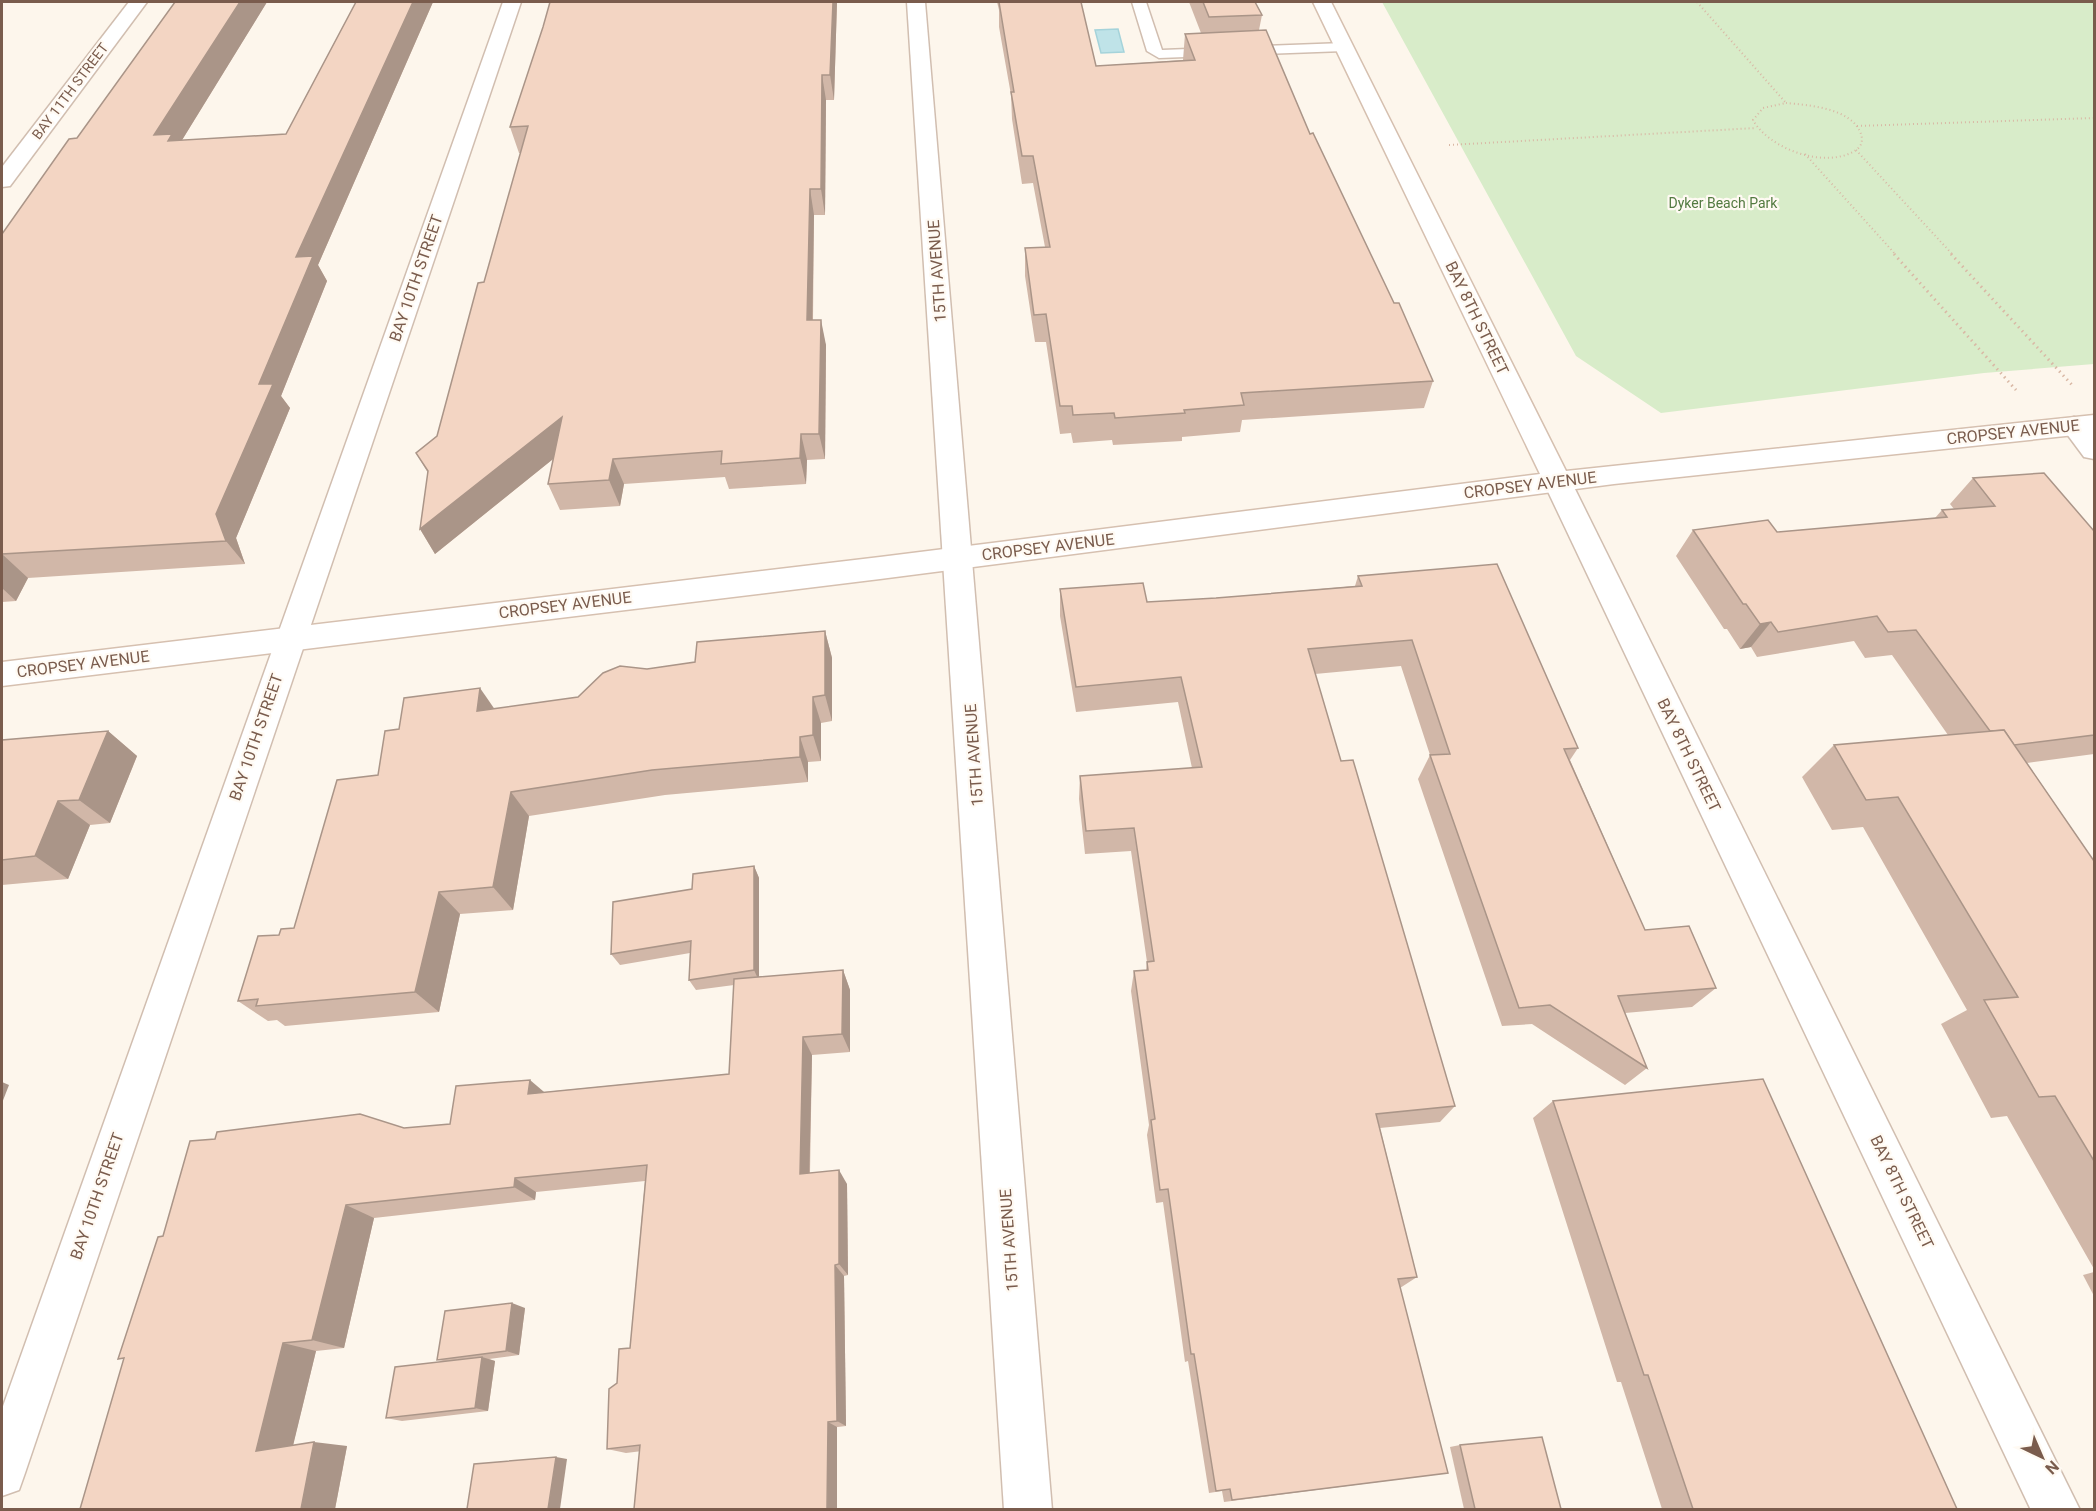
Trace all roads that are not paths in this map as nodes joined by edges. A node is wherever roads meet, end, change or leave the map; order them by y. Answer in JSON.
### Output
{"nodes":[{"id":1,"x":138,"y":2,"type":"edge"},
{"id":2,"x":512,"y":2,"type":"edge"},
{"id":3,"x":916,"y":2,"type":"edge"},
{"id":4,"x":1139,"y":2,"type":"edge"},
{"id":5,"x":1322,"y":2,"type":"edge"},
{"id":6,"x":1344,"y":47,"type":"junction"},
{"id":7,"x":2,"y":181,"type":"edge"},
{"id":8,"x":2084,"y":425,"type":"edge"},
{"id":9,"x":2094,"y":450,"type":"edge"},
{"id":10,"x":1557,"y":481,"type":"junction"},
{"id":11,"x":959,"y":558,"type":"junction"},
{"id":12,"x":291,"y":638,"type":"junction"},
{"id":13,"x":2,"y":674,"type":"edge"},
{"id":14,"x":2,"y":1473,"type":"edge"},
{"id":15,"x":1028,"y":1509,"type":"edge"},
{"id":16,"x":2056,"y":1509,"type":"edge"}],
"edges":[{"from":1,"to":7,"type":"street","name":"BAY 11TH STREET"},
{"from":2,"to":12,"type":"street","name":"BAY 10TH STREET"},
{"from":3,"to":11,"type":"street","name":"15TH AVENUE"},
{"from":4,"to":6,"type":"lane"},
{"from":5,"to":6,"type":"street","name":"BAY 8TH STREET"},
{"from":6,"to":10,"type":"street","name":"BAY 8TH STREET"},
{"from":8,"to":9,"type":"street"},
{"from":8,"to":10,"type":"street","name":"CROPSEY AVENUE"},
{"from":10,"to":11,"type":"street","name":"CROPSEY AVENUE"},
{"from":10,"to":16,"type":"street","name":"BAY 8TH STREET"},
{"from":11,"to":12,"type":"street","name":"CROPSEY AVENUE"},
{"from":11,"to":15,"type":"street","name":"15TH AVENUE"},
{"from":12,"to":13,"type":"street","name":"CROPSEY AVENUE"},
{"from":12,"to":14,"type":"street","name":"BAY 10TH STREET"}]}
